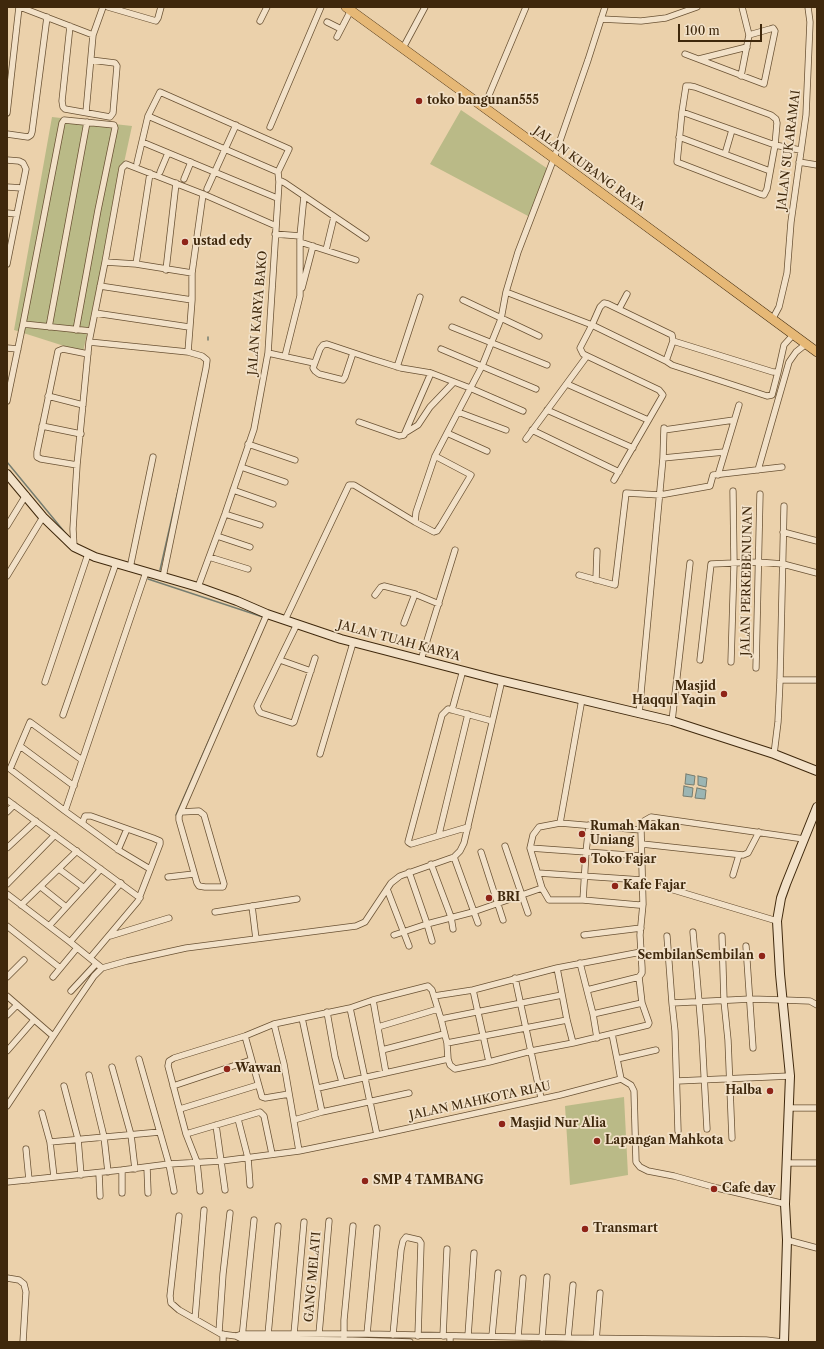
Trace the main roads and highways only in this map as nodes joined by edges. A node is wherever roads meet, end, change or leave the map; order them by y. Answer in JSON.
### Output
{"nodes":[{"id":1,"x":349,"y":9,"type":"edge"},
{"id":2,"x":817,"y":352,"type":"edge"},
{"id":3,"x":7,"y":474,"type":"edge"},
{"id":4,"x":817,"y":771,"type":"edge"},
{"id":5,"x":817,"y":807,"type":"edge"},
{"id":6,"x":783,"y":1342,"type":"edge"}],
"edges":[{"from":1,"to":2,"type":"highway","name":"JALAN KUBANG RAYA"},
{"from":3,"to":4,"type":"main road","name":"JALAN TUAH KARYA"},
{"from":5,"to":6,"type":"main road"}]}
